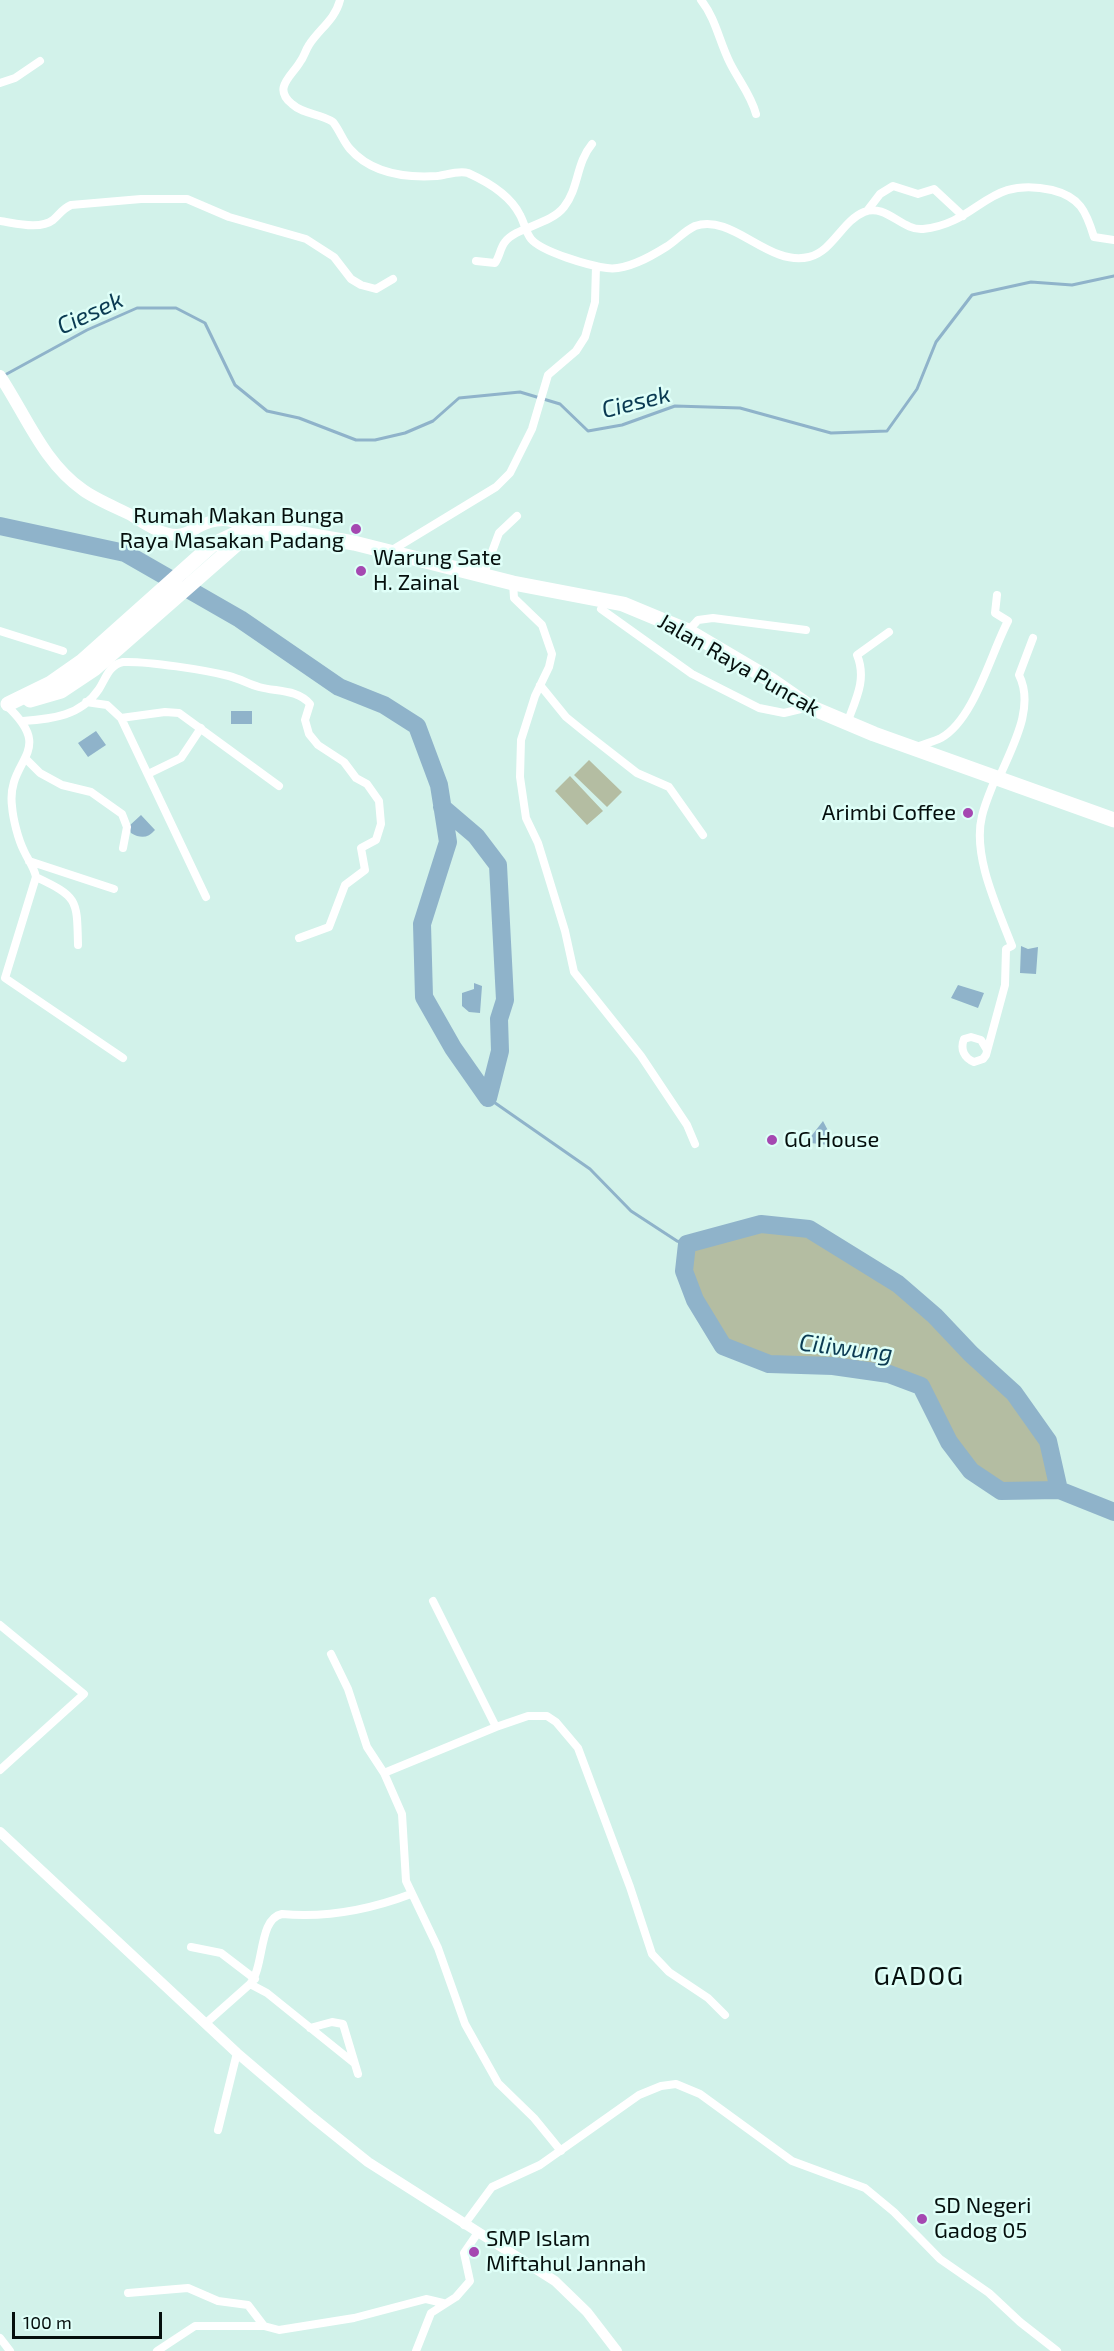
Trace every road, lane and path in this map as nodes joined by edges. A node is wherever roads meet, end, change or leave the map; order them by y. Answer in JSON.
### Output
{"nodes":[{"id":1,"x":340,"y":0,"type":"edge"},
{"id":2,"x":700,"y":0,"type":"edge"},
{"id":3,"x":40,"y":61,"type":"dead end"},
{"id":4,"x":0,"y":83,"type":"edge"},
{"id":5,"x":756,"y":114,"type":"dead end"},
{"id":6,"x":592,"y":144,"type":"dead end"},
{"id":7,"x":867,"y":211,"type":"junction"},
{"id":8,"x":963,"y":216,"type":"junction"},
{"id":9,"x":0,"y":221,"type":"edge"},
{"id":10,"x":526,"y":229,"type":"junction"},
{"id":11,"x":1114,"y":240,"type":"edge"},
{"id":12,"x":476,"y":261,"type":"dead end"},
{"id":13,"x":596,"y":266,"type":"junction"},
{"id":14,"x":393,"y":279,"type":"dead end"},
{"id":15,"x":0,"y":376,"type":"edge"},
{"id":16,"x":516,"y":516,"type":"dead end"},
{"id":17,"x":245,"y":536,"type":"junction"},
{"id":18,"x":389,"y":552,"type":"junction"},
{"id":19,"x":483,"y":576,"type":"junction"},
{"id":20,"x":513,"y":583,"type":"junction"},
{"id":21,"x":997,"y":596,"type":"dead end"},
{"id":22,"x":601,"y":609,"type":"dead end"},
{"id":23,"x":806,"y":630,"type":"dead end"},
{"id":24,"x":0,"y":631,"type":"edge"},
{"id":25,"x":688,"y":631,"type":"junction"},
{"id":26,"x":890,"y":632,"type":"dead end"},
{"id":27,"x":1033,"y":638,"type":"dead end"},
{"id":28,"x":63,"y":651,"type":"dead end"},
{"id":29,"x":540,"y":685,"type":"junction"},
{"id":30,"x":86,"y":702,"type":"junction"},
{"id":31,"x":4,"y":704,"type":"edge"},
{"id":32,"x":810,"y":707,"type":"junction"},
{"id":33,"x":122,"y":718,"type":"junction"},
{"id":34,"x":23,"y":721,"type":"junction"},
{"id":35,"x":847,"y":723,"type":"junction"},
{"id":36,"x":201,"y":728,"type":"junction"},
{"id":37,"x":914,"y":748,"type":"junction"},
{"id":38,"x":25,"y":758,"type":"junction"},
{"id":39,"x":148,"y":774,"type":"junction"},
{"id":40,"x":998,"y":777,"type":"junction"},
{"id":41,"x":279,"y":786,"type":"dead end"},
{"id":42,"x":1114,"y":820,"type":"edge"},
{"id":43,"x":703,"y":835,"type":"dead end"},
{"id":44,"x":123,"y":848,"type":"dead end"},
{"id":45,"x":30,"y":861,"type":"junction"},
{"id":46,"x":36,"y":877,"type":"junction"},
{"id":47,"x":114,"y":889,"type":"dead end"},
{"id":48,"x":206,"y":897,"type":"dead end"},
{"id":49,"x":300,"y":938,"type":"dead end"},
{"id":50,"x":78,"y":945,"type":"dead end"},
{"id":51,"x":987,"y":1050,"type":"dead end"},
{"id":52,"x":123,"y":1058,"type":"dead end"},
{"id":53,"x":695,"y":1144,"type":"dead end"},
{"id":54,"x":433,"y":1601,"type":"dead end"},
{"id":55,"x":0,"y":1625,"type":"edge"},
{"id":56,"x":331,"y":1654,"type":"dead end"},
{"id":57,"x":496,"y":1726,"type":"junction"},
{"id":58,"x":0,"y":1770,"type":"edge"},
{"id":59,"x":384,"y":1773,"type":"junction"},
{"id":60,"x":0,"y":1832,"type":"edge"},
{"id":61,"x":411,"y":1894,"type":"junction"},
{"id":62,"x":191,"y":1947,"type":"dead end"},
{"id":63,"x":252,"y":1982,"type":"junction"},
{"id":64,"x":725,"y":2015,"type":"dead end"},
{"id":65,"x":206,"y":2024,"type":"junction"},
{"id":66,"x":310,"y":2028,"type":"junction"},
{"id":67,"x":237,"y":2053,"type":"junction"},
{"id":68,"x":354,"y":2063,"type":"junction"},
{"id":69,"x":358,"y":2074,"type":"dead end"},
{"id":70,"x":218,"y":2130,"type":"dead end"},
{"id":71,"x":561,"y":2151,"type":"junction"},
{"id":72,"x":464,"y":2225,"type":"junction"},
{"id":73,"x":477,"y":2234,"type":"junction"},
{"id":74,"x":128,"y":2293,"type":"dead end"},
{"id":75,"x":443,"y":2304,"type":"junction"},
{"id":76,"x":264,"y":2326,"type":"junction"},
{"id":77,"x":0,"y":2338,"type":"edge"},
{"id":78,"x":10,"y":2351,"type":"edge"},
{"id":79,"x":157,"y":2351,"type":"edge"},
{"id":80,"x":416,"y":2351,"type":"edge"},
{"id":81,"x":617,"y":2351,"type":"edge"},
{"id":82,"x":1057,"y":2351,"type":"edge"}],
"edges":[{"from":1,"to":10,"type":"street"},
{"from":2,"to":5,"type":"street"},
{"from":3,"to":4,"type":"street"},
{"from":6,"to":10,"type":"street"},
{"from":7,"to":8,"type":"street"},
{"from":7,"to":8,"type":"street"},
{"from":7,"to":13,"type":"street"},
{"from":8,"to":11,"type":"street"},
{"from":9,"to":14,"type":"street"},
{"from":10,"to":12,"type":"street"},
{"from":10,"to":13,"type":"street"},
{"from":13,"to":18,"type":"street"},
{"from":15,"to":17,"type":"main road"},
{"from":16,"to":19,"type":"street"},
{"from":17,"to":18,"type":"highway","name":"Jalan Raya Puncak"},
{"from":17,"to":31,"type":"highway","name":"Jalan Raya Puncak"},
{"from":18,"to":19,"type":"highway","name":"Jalan Raya Puncak"},
{"from":19,"to":20,"type":"highway","name":"Jalan Raya Puncak"},
{"from":20,"to":25,"type":"highway","name":"Jalan Raya Puncak"},
{"from":20,"to":29,"type":"street"},
{"from":21,"to":37,"type":"street"},
{"from":22,"to":32,"type":"street"},
{"from":23,"to":25,"type":"street"},
{"from":24,"to":28,"type":"street"},
{"from":25,"to":32,"type":"highway","name":"Jalan Raya Puncak"},
{"from":26,"to":35,"type":"street"},
{"from":27,"to":40,"type":"street"},
{"from":29,"to":43,"type":"street"},
{"from":29,"to":53,"type":"street"},
{"from":30,"to":33,"type":"street"},
{"from":30,"to":34,"type":"street"},
{"from":30,"to":49,"type":"street"},
{"from":31,"to":34,"type":"street"},
{"from":32,"to":35,"type":"highway","name":"Jalan Raya Puncak"},
{"from":33,"to":36,"type":"street"},
{"from":33,"to":39,"type":"street"},
{"from":34,"to":38,"type":"street"},
{"from":35,"to":37,"type":"highway","name":"Jalan Raya Puncak"},
{"from":36,"to":39,"type":"street"},
{"from":36,"to":41,"type":"street"},
{"from":37,"to":40,"type":"highway","name":"Jalan Raya Puncak"},
{"from":38,"to":44,"type":"street"},
{"from":38,"to":45,"type":"street"},
{"from":39,"to":48,"type":"street"},
{"from":40,"to":42,"type":"highway","name":"Jalan Raya Puncak"},
{"from":40,"to":51,"type":"street"},
{"from":45,"to":46,"type":"street"},
{"from":45,"to":47,"type":"street"},
{"from":46,"to":50,"type":"street"},
{"from":46,"to":52,"type":"street"},
{"from":54,"to":57,"type":"street"},
{"from":55,"to":58,"type":"street"},
{"from":56,"to":59,"type":"street"},
{"from":57,"to":59,"type":"street"},
{"from":57,"to":64,"type":"street"},
{"from":59,"to":61,"type":"street"},
{"from":60,"to":65,"type":"street"},
{"from":61,"to":63,"type":"street"},
{"from":61,"to":71,"type":"street"},
{"from":62,"to":63,"type":"street"},
{"from":63,"to":65,"type":"street"},
{"from":63,"to":66,"type":"street"},
{"from":65,"to":67,"type":"street"},
{"from":66,"to":68,"type":"street"},
{"from":66,"to":68,"type":"street"},
{"from":67,"to":70,"type":"street"},
{"from":67,"to":72,"type":"street"},
{"from":68,"to":69,"type":"street"},
{"from":71,"to":72,"type":"street"},
{"from":71,"to":82,"type":"street"},
{"from":72,"to":73,"type":"street"},
{"from":73,"to":75,"type":"street"},
{"from":73,"to":81,"type":"street"},
{"from":74,"to":76,"type":"street"},
{"from":75,"to":76,"type":"street"},
{"from":75,"to":80,"type":"street"},
{"from":76,"to":79,"type":"street"},
{"from":77,"to":78,"type":"street"}]}
